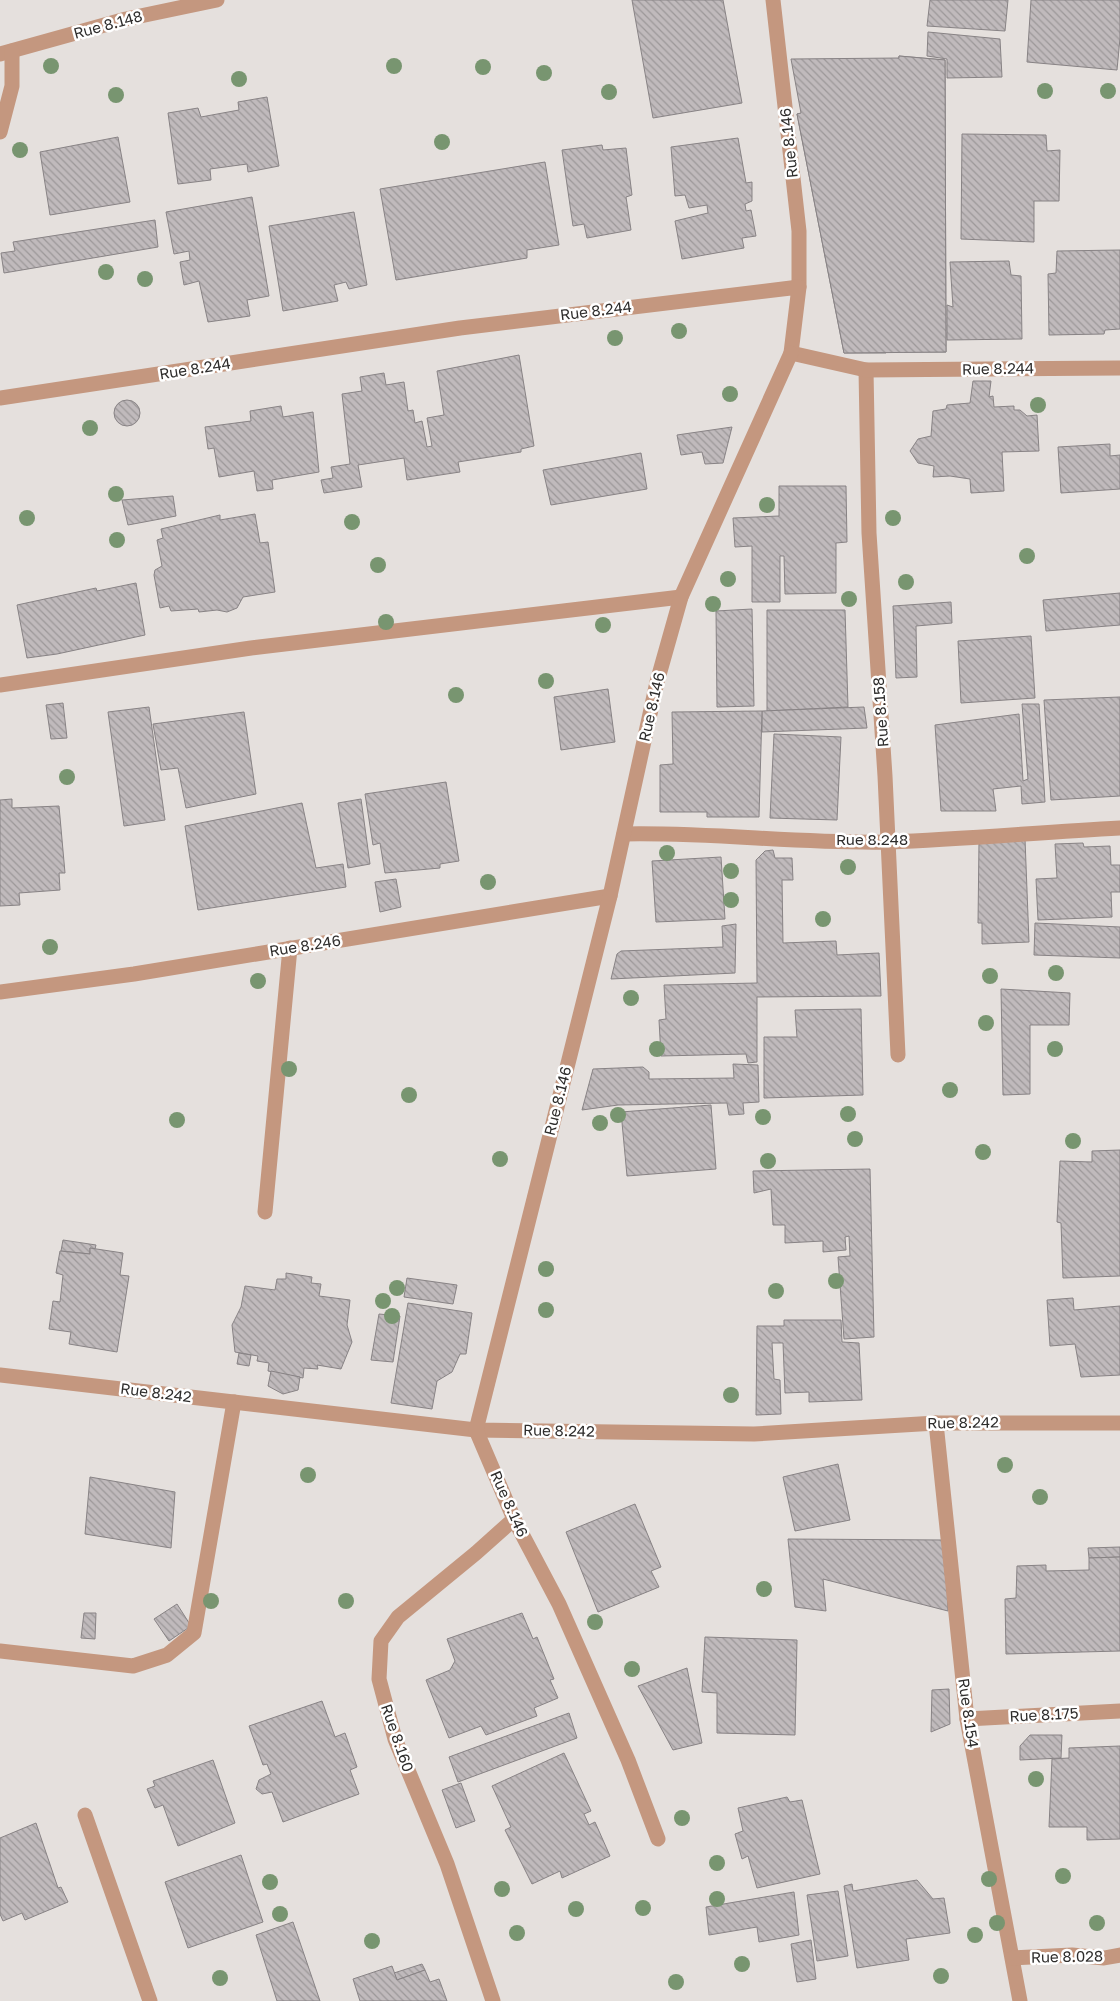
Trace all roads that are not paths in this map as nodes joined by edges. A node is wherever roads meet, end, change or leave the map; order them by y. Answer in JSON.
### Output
{"nodes":[{"id":1,"x":217,"y":0,"type":"edge"},
{"id":2,"x":773,"y":0,"type":"edge"},
{"id":3,"x":6,"y":52,"type":"edge"},
{"id":4,"x":0,"y":132,"type":"edge"},
{"id":5,"x":799,"y":287,"type":"junction"},
{"id":6,"x":791,"y":353,"type":"junction"},
{"id":7,"x":1120,"y":368,"type":"edge"},
{"id":8,"x":866,"y":370,"type":"junction"},
{"id":9,"x":0,"y":398,"type":"edge"},
{"id":10,"x":681,"y":597,"type":"junction"},
{"id":11,"x":0,"y":685,"type":"edge"},
{"id":12,"x":1120,"y":828,"type":"edge"},
{"id":13,"x":624,"y":834,"type":"junction"},
{"id":14,"x":888,"y":842,"type":"junction"},
{"id":15,"x":610,"y":896,"type":"junction"},
{"id":16,"x":290,"y":948,"type":"junction"},
{"id":17,"x":0,"y":992,"type":"edge"},
{"id":18,"x":898,"y":1054,"type":"dead end"},
{"id":19,"x":265,"y":1212,"type":"dead end"},
{"id":20,"x":0,"y":1375,"type":"edge"},
{"id":21,"x":234,"y":1402,"type":"junction"},
{"id":22,"x":936,"y":1422,"type":"junction"},
{"id":23,"x":1120,"y":1423,"type":"edge"},
{"id":24,"x":476,"y":1430,"type":"junction"},
{"id":25,"x":514,"y":1519,"type":"junction"},
{"id":26,"x":0,"y":1651,"type":"edge"},
{"id":27,"x":1120,"y":1711,"type":"edge"},
{"id":28,"x":967,"y":1719,"type":"junction"},
{"id":29,"x":85,"y":1815,"type":"dead end"},
{"id":30,"x":658,"y":1839,"type":"dead end"},
{"id":31,"x":1120,"y":1955,"type":"edge"},
{"id":32,"x":1013,"y":1958,"type":"junction"},
{"id":33,"x":150,"y":2001,"type":"edge"},
{"id":34,"x":493,"y":2001,"type":"edge"},
{"id":35,"x":1020,"y":2001,"type":"edge"}],
"edges":[{"from":1,"to":3,"type":"street","name":"Rue 8.148"},
{"from":2,"to":5,"type":"street","name":"Rue 8.146"},
{"from":3,"to":4,"type":"street"},
{"from":5,"to":6,"type":"street"},
{"from":5,"to":9,"type":"street","name":"Rue 8.244"},
{"from":6,"to":8,"type":"street","name":"Rue 8.244"},
{"from":6,"to":10,"type":"street","name":"Rue 8.146"},
{"from":7,"to":8,"type":"street","name":"Rue 8.244"},
{"from":8,"to":14,"type":"street","name":"Rue 8.158"},
{"from":10,"to":11,"type":"street"},
{"from":10,"to":13,"type":"street","name":"Rue 8.146"},
{"from":12,"to":14,"type":"street","name":"Rue 8.248"},
{"from":13,"to":14,"type":"street","name":"Rue 8.248"},
{"from":13,"to":15,"type":"street","name":"Rue 8.146"},
{"from":14,"to":18,"type":"street","name":"Rue 8.158"},
{"from":15,"to":16,"type":"street","name":"Rue 8.246"},
{"from":15,"to":24,"type":"street","name":"Rue 8.146"},
{"from":16,"to":17,"type":"street","name":"Rue 8.246"},
{"from":16,"to":19,"type":"street"},
{"from":20,"to":21,"type":"street","name":"Rue 8.242"},
{"from":21,"to":24,"type":"street","name":"Rue 8.242"},
{"from":21,"to":26,"type":"street"},
{"from":22,"to":23,"type":"street","name":"Rue 8.242"},
{"from":22,"to":24,"type":"street","name":"Rue 8.242"},
{"from":22,"to":28,"type":"street","name":"Rue 8.154"},
{"from":24,"to":25,"type":"street","name":"Rue 8.146"},
{"from":25,"to":30,"type":"street","name":"Rue 8.146"},
{"from":25,"to":34,"type":"street","name":"Rue 8.160"},
{"from":27,"to":28,"type":"street","name":"Rue 8.175"},
{"from":28,"to":32,"type":"street","name":"Rue 8.154"},
{"from":29,"to":33,"type":"street"},
{"from":31,"to":32,"type":"street","name":"Rue 8.028"},
{"from":32,"to":35,"type":"street","name":"Rue 8.154"}]}
